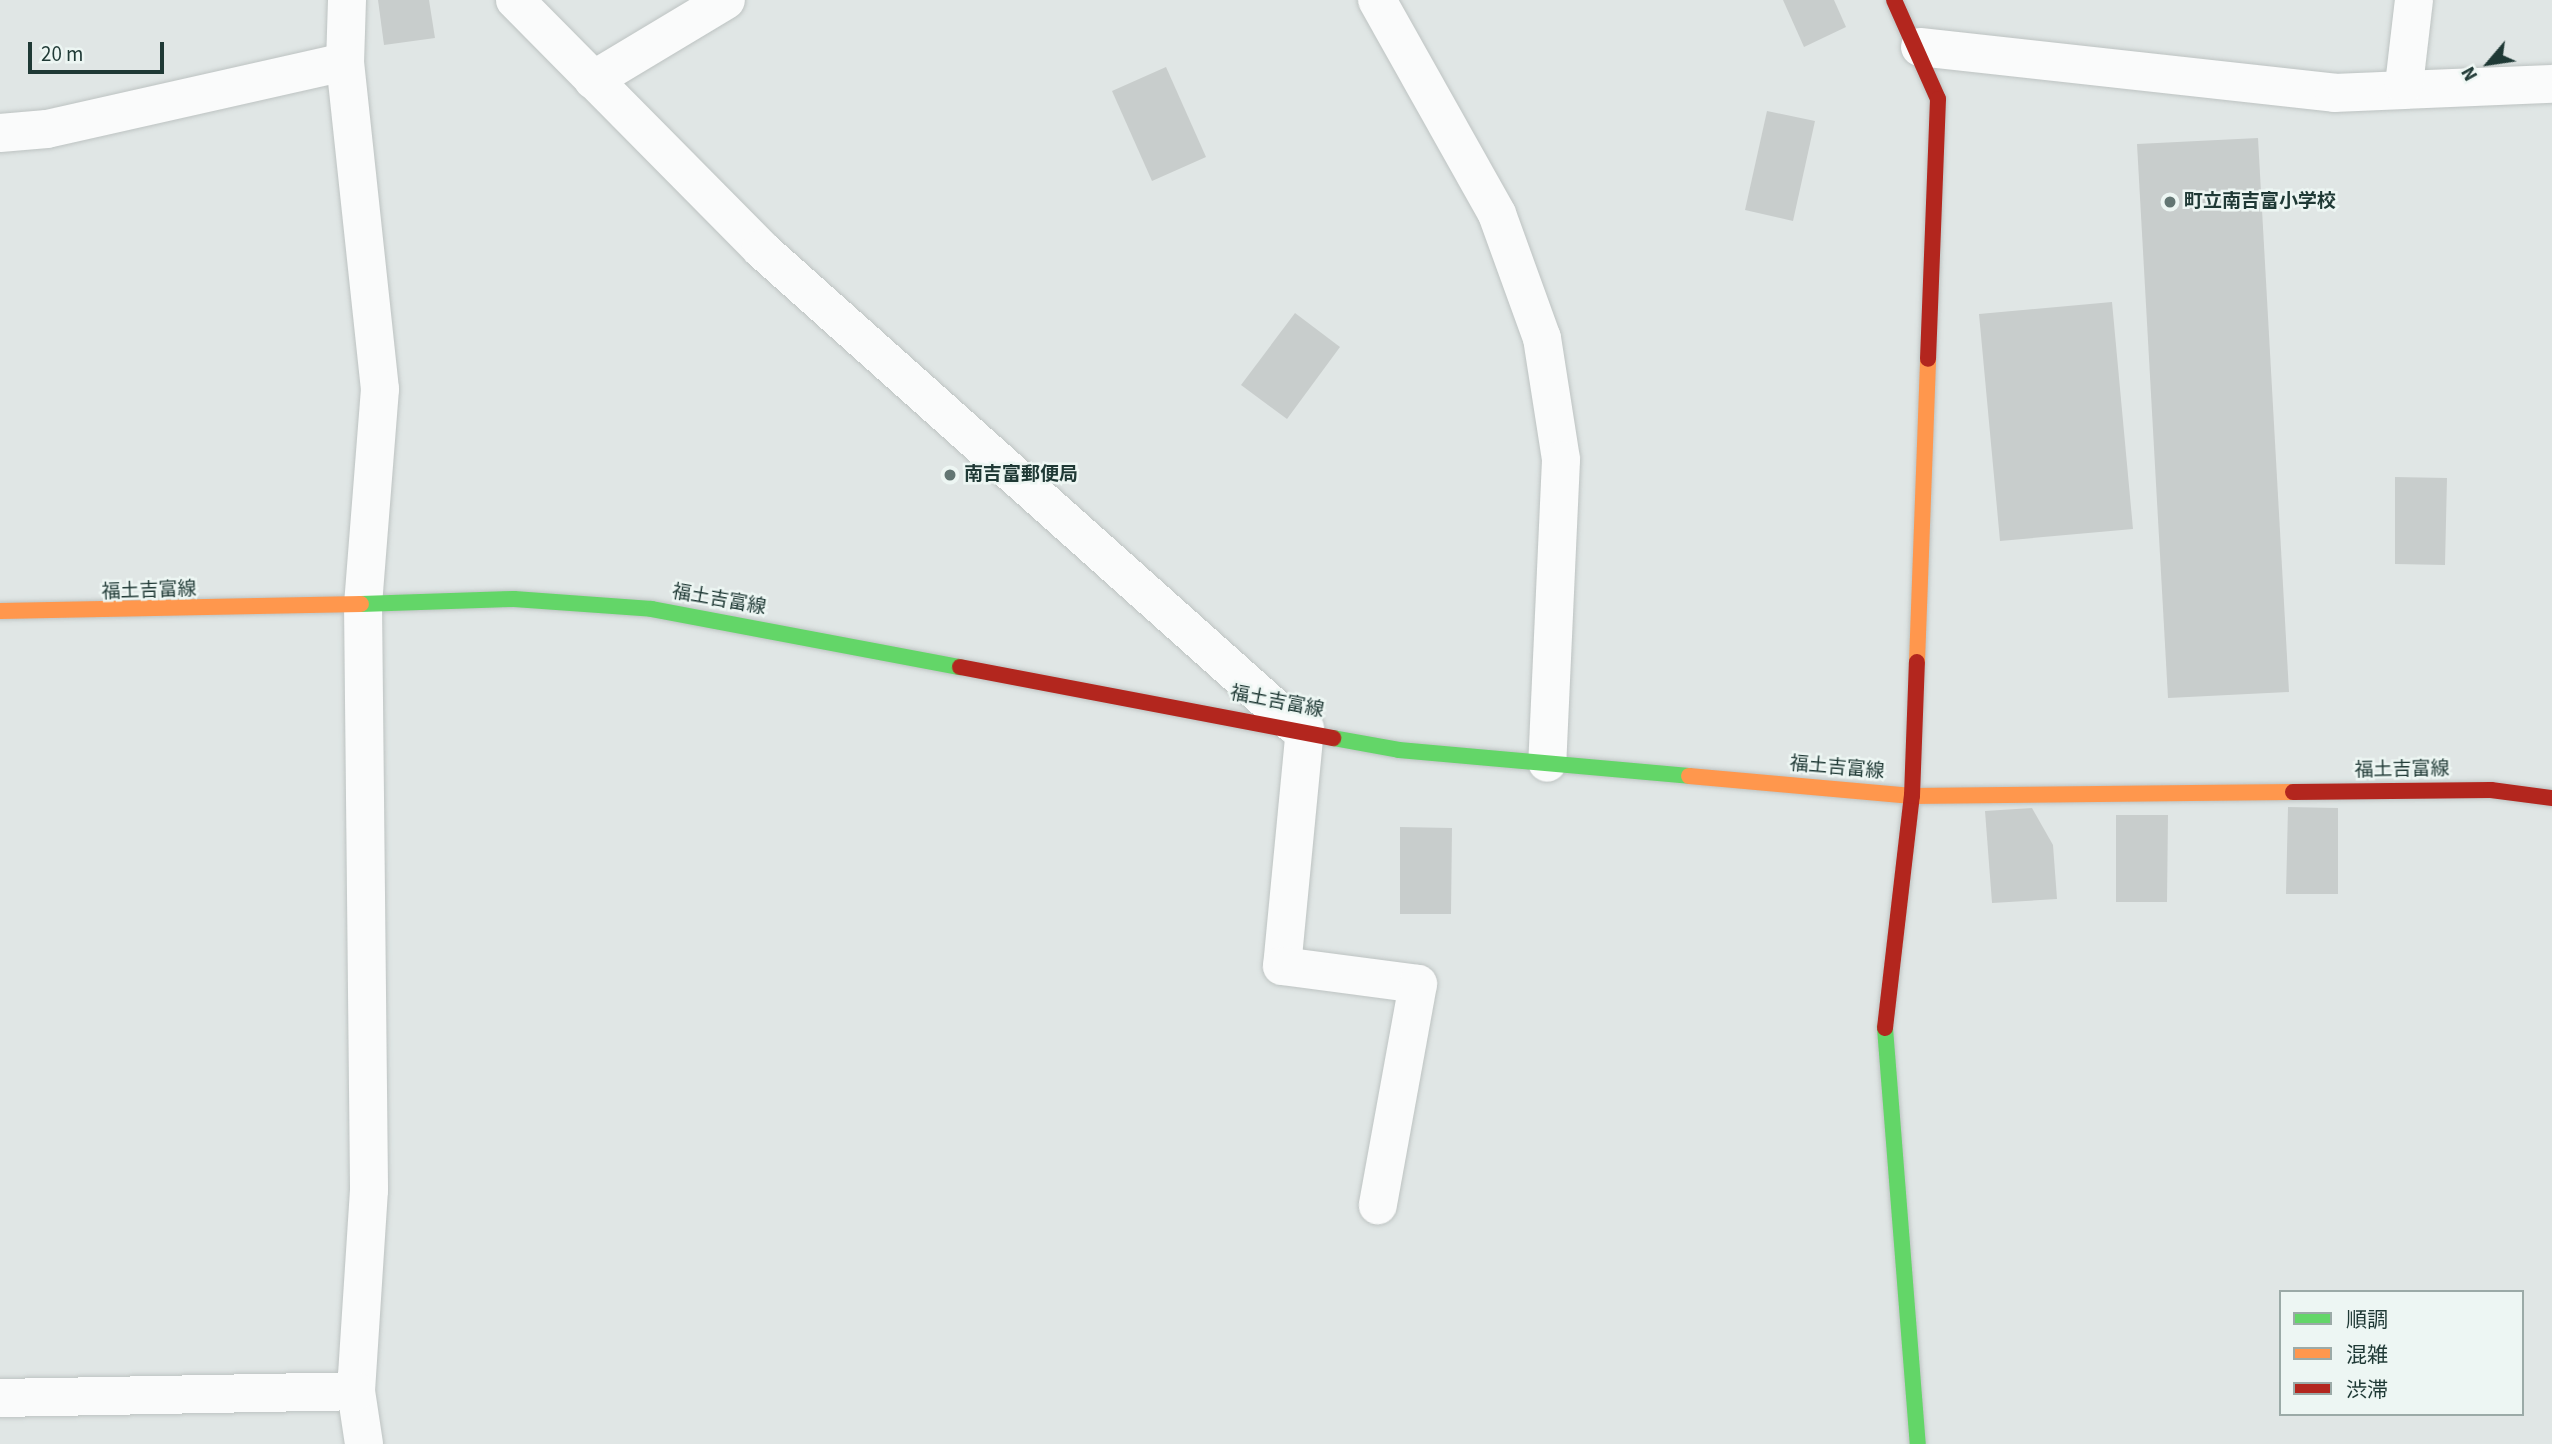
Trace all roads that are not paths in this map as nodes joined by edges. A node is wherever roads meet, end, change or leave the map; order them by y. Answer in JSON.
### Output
{"nodes":[{"id":1,"x":347,"y":0,"type":"edge"},
{"id":2,"x":515,"y":0,"type":"edge"},
{"id":3,"x":726,"y":0,"type":"edge"},
{"id":4,"x":1377,"y":0,"type":"edge"},
{"id":5,"x":1894,"y":0,"type":"edge"},
{"id":6,"x":2414,"y":0,"type":"edge"},
{"id":7,"x":1920,"y":47,"type":"junction"},
{"id":8,"x":345,"y":62,"type":"junction"},
{"id":9,"x":593,"y":80,"type":"junction"},
{"id":10,"x":2552,"y":84,"type":"edge"},
{"id":11,"x":2404,"y":85,"type":"junction"},
{"id":12,"x":0,"y":133,"type":"edge"},
{"id":13,"x":363,"y":603,"type":"junction"},
{"id":14,"x":0,"y":611,"type":"edge"},
{"id":15,"x":1300,"y":727,"type":"junction"},
{"id":16,"x":1546,"y":763,"type":"junction"},
{"id":17,"x":1912,"y":796,"type":"junction"},
{"id":18,"x":2552,"y":798,"type":"edge"},
{"id":19,"x":1378,"y":1205,"type":"dead end"},
{"id":20,"x":356,"y":1391,"type":"junction"},
{"id":21,"x":0,"y":1398,"type":"edge"},
{"id":22,"x":364,"y":1444,"type":"edge"},
{"id":23,"x":1918,"y":1444,"type":"edge"}],
"edges":[{"from":1,"to":8,"type":"street"},
{"from":2,"to":9,"type":"street"},
{"from":3,"to":9,"type":"street"},
{"from":4,"to":16,"type":"street"},
{"from":5,"to":7,"type":"main road"},
{"from":6,"to":11,"type":"street"},
{"from":7,"to":11,"type":"street"},
{"from":7,"to":17,"type":"main road"},
{"from":8,"to":12,"type":"street"},
{"from":8,"to":13,"type":"street"},
{"from":9,"to":15,"type":"street"},
{"from":10,"to":11,"type":"street"},
{"from":13,"to":14,"type":"main road","name":"福土吉富線"},
{"from":13,"to":15,"type":"main road","name":"福土吉富線"},
{"from":13,"to":20,"type":"street"},
{"from":15,"to":16,"type":"main road","name":"福土吉富線"},
{"from":15,"to":19,"type":"street"},
{"from":16,"to":17,"type":"main road","name":"福土吉富線"},
{"from":17,"to":18,"type":"main road","name":"福土吉富線"},
{"from":17,"to":23,"type":"main road"},
{"from":20,"to":21,"type":"street"},
{"from":20,"to":22,"type":"street"}]}
